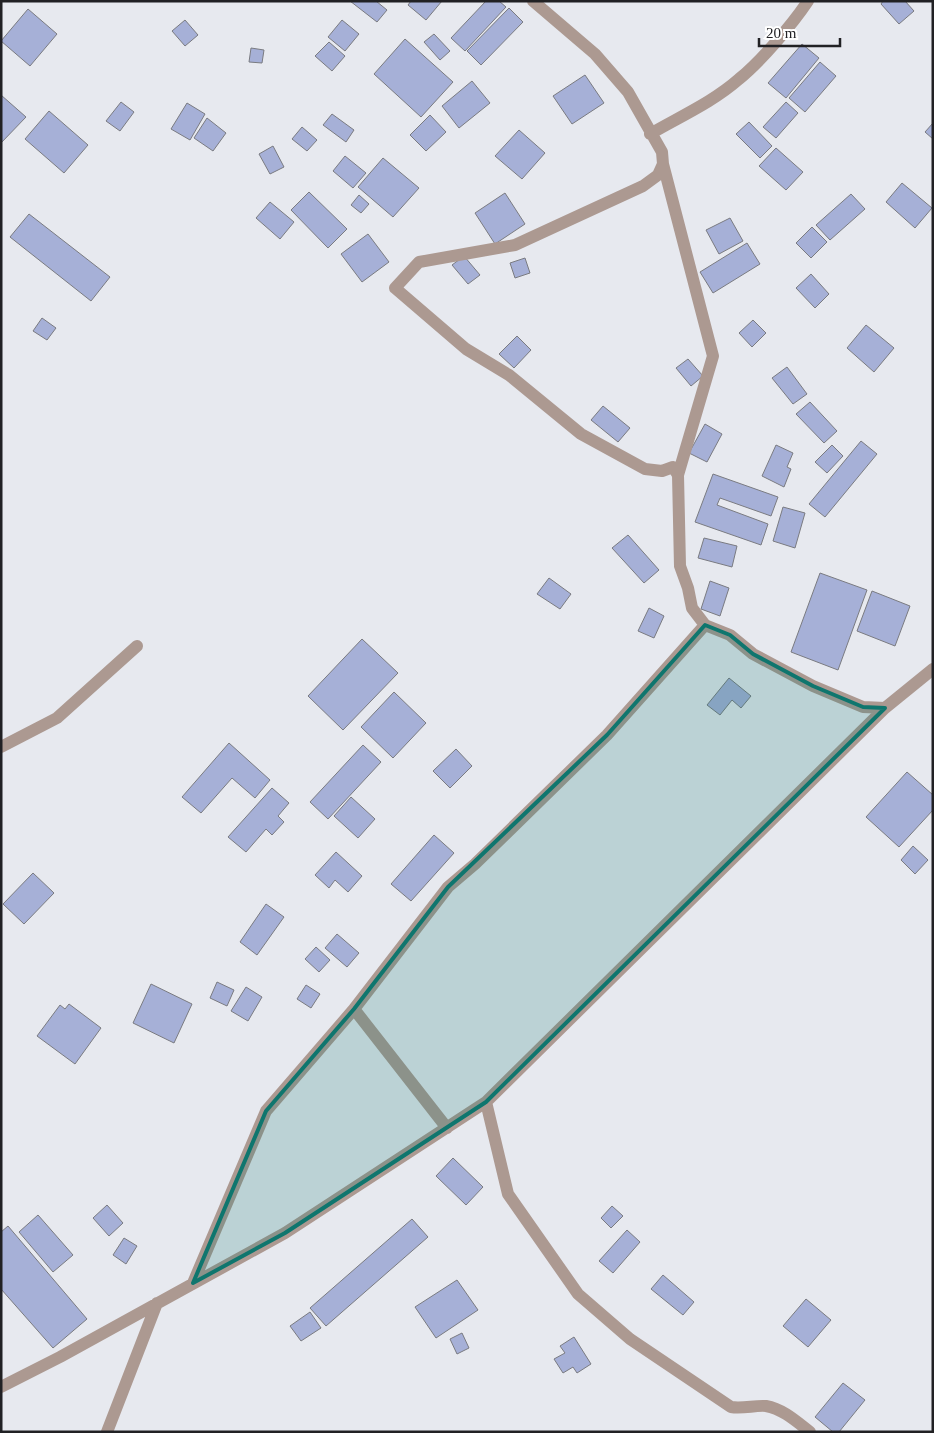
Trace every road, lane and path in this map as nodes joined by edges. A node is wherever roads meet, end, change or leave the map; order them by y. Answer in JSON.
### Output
{"nodes":[{"id":1,"x":533,"y":1,"type":"edge"},
{"id":2,"x":808,"y":1,"type":"edge"},
{"id":3,"x":650,"y":134,"type":"junction"},
{"id":4,"x":663,"y":164,"type":"junction"},
{"id":5,"x":678,"y":475,"type":"junction"},
{"id":6,"x":705,"y":625,"type":"junction"},
{"id":7,"x":137,"y":646,"type":"dead end"},
{"id":8,"x":933,"y":669,"type":"edge"},
{"id":9,"x":885,"y":708,"type":"junction"},
{"id":10,"x":1,"y":747,"type":"edge"},
{"id":11,"x":354,"y":1009,"type":"junction"},
{"id":12,"x":486,"y":1102,"type":"junction"},
{"id":13,"x":447,"y":1128,"type":"junction"},
{"id":14,"x":193,"y":1283,"type":"junction"},
{"id":15,"x":157,"y":1303,"type":"junction"},
{"id":16,"x":1,"y":1386,"type":"edge"},
{"id":17,"x":106,"y":1432,"type":"edge"},
{"id":18,"x":810,"y":1432,"type":"edge"}],
"edges":[{"from":1,"to":3,"type":"street"},
{"from":2,"to":3,"type":"street"},
{"from":3,"to":4,"type":"street"},
{"from":4,"to":5,"type":"street"},
{"from":4,"to":5,"type":"street"},
{"from":5,"to":6,"type":"street"},
{"from":6,"to":9,"type":"street"},
{"from":6,"to":11,"type":"street"},
{"from":7,"to":10,"type":"street"},
{"from":8,"to":9,"type":"street"},
{"from":9,"to":12,"type":"street"},
{"from":11,"to":13,"type":"street"},
{"from":11,"to":14,"type":"street"},
{"from":12,"to":13,"type":"street"},
{"from":12,"to":18,"type":"street"},
{"from":13,"to":14,"type":"street"},
{"from":14,"to":15,"type":"street"},
{"from":15,"to":16,"type":"street"},
{"from":15,"to":17,"type":"street"}]}
